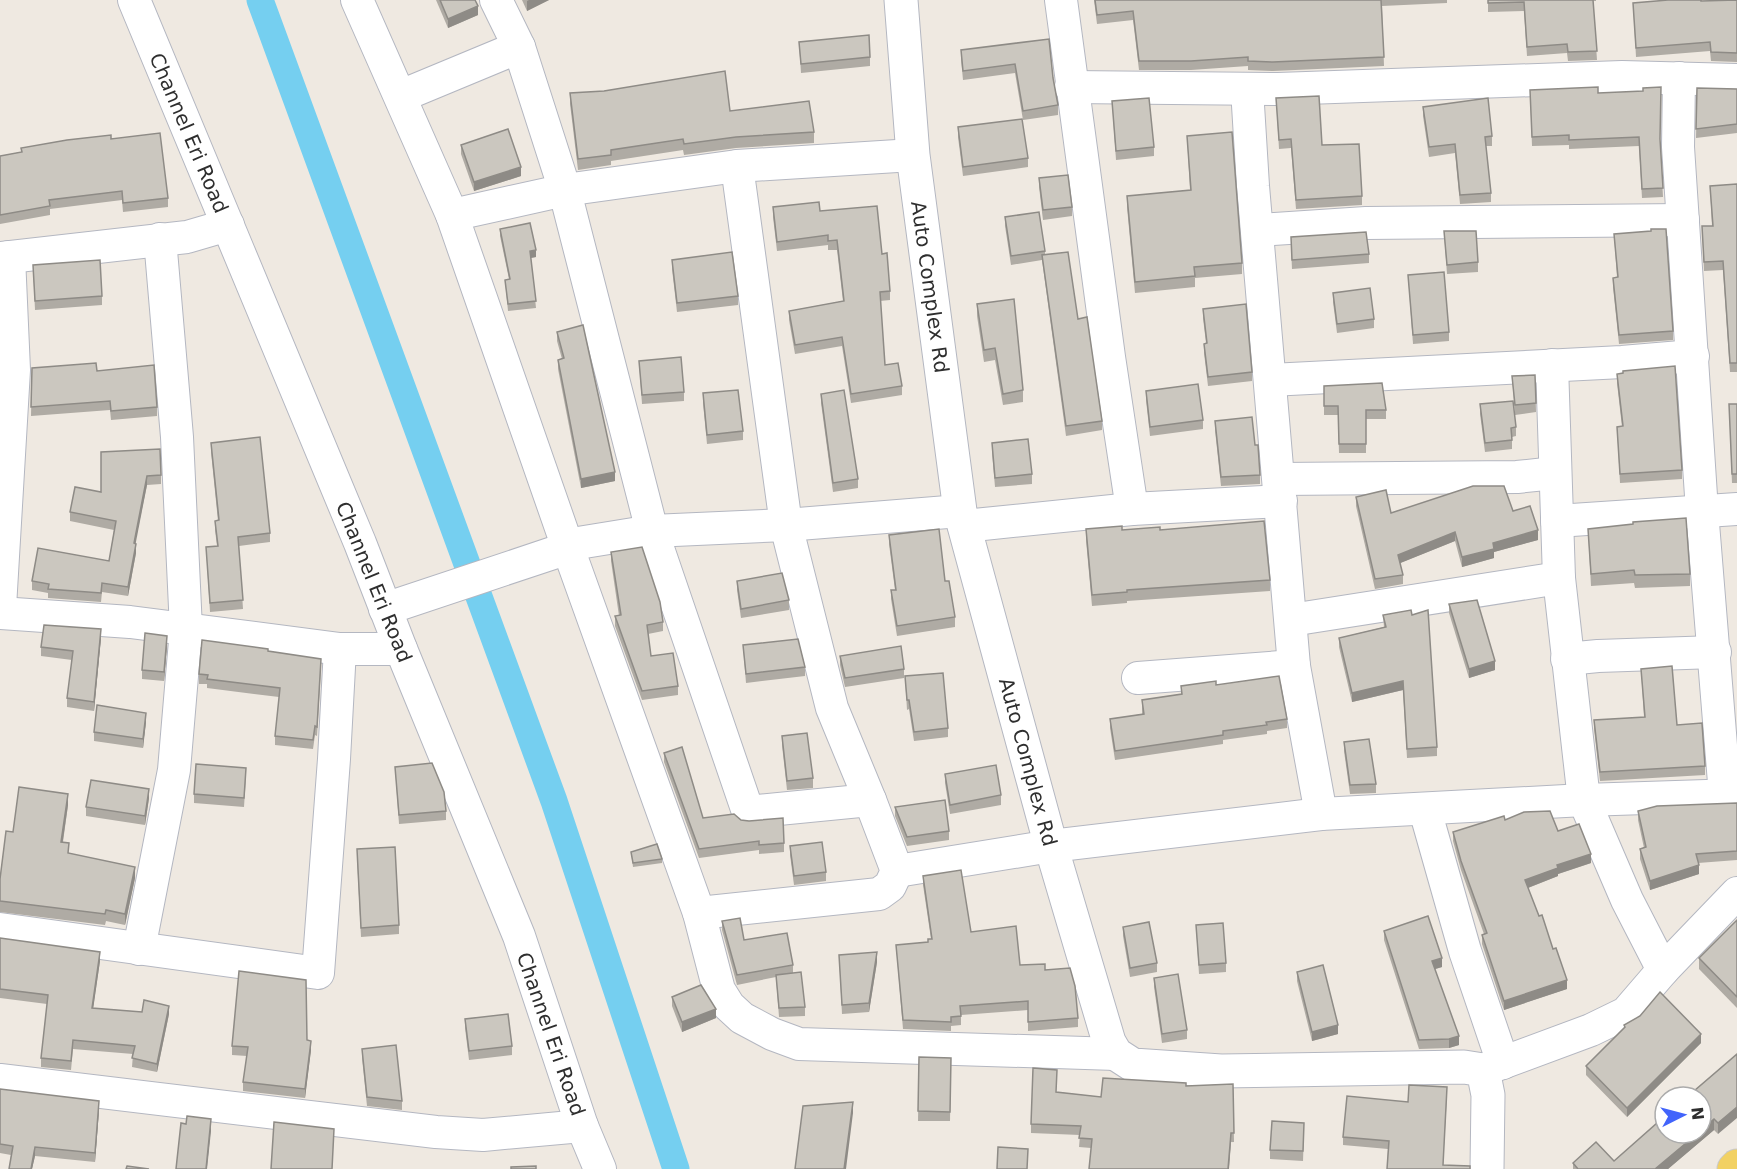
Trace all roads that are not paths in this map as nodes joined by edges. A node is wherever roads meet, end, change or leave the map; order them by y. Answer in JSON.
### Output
{"nodes":[{"id":1,"x":134,"y":0,"type":"edge"},
{"id":2,"x":357,"y":0,"type":"edge"},
{"id":3,"x":496,"y":0,"type":"edge"},
{"id":4,"x":901,"y":0,"type":"edge"},
{"id":5,"x":1061,"y":0,"type":"edge"},
{"id":6,"x":519,"y":47,"type":"junction"},
{"id":7,"x":1679,"y":78,"type":"junction"},
{"id":8,"x":1737,"y":80,"type":"edge"},
{"id":9,"x":1071,"y":87,"type":"junction"},
{"id":10,"x":1247,"y":89,"type":"junction"},
{"id":11,"x":401,"y":96,"type":"junction"},
{"id":12,"x":913,"y":155,"type":"junction"},
{"id":13,"x":737,"y":166,"type":"junction"},
{"id":14,"x":565,"y":190,"type":"junction"},
{"id":15,"x":452,"y":215,"type":"junction"},
{"id":16,"x":1683,"y":220,"type":"junction"},
{"id":17,"x":228,"y":225,"type":"junction"},
{"id":18,"x":1257,"y":230,"type":"junction"},
{"id":19,"x":160,"y":239,"type":"junction"},
{"id":20,"x":5,"y":257,"type":"edge"},
{"id":21,"x":1693,"y":356,"type":"junction"},
{"id":22,"x":1552,"y":365,"type":"junction"},
{"id":23,"x":1270,"y":380,"type":"junction"},
{"id":24,"x":1556,"y":473,"type":"junction"},
{"id":25,"x":1280,"y":490,"type":"junction"},
{"id":26,"x":1132,"y":508,"type":"junction"},
{"id":27,"x":1737,"y":509,"type":"edge"},
{"id":28,"x":1702,"y":511,"type":"junction"},
{"id":29,"x":962,"y":519,"type":"junction"},
{"id":30,"x":1557,"y":521,"type":"junction"},
{"id":31,"x":786,"y":525,"type":"junction"},
{"id":32,"x":652,"y":531,"type":"junction"},
{"id":33,"x":568,"y":548,"type":"junction"},
{"id":34,"x":1559,"y":578,"type":"junction"},
{"id":35,"x":0,"y":607,"type":"edge"},
{"id":36,"x":385,"y":609,"type":"junction"},
{"id":37,"x":0,"y":613,"type":"edge"},
{"id":38,"x":1291,"y":620,"type":"junction"},
{"id":39,"x":186,"y":629,"type":"junction"},
{"id":40,"x":340,"y":649,"type":"junction"},
{"id":41,"x":401,"y":649,"type":"junction"},
{"id":42,"x":1715,"y":652,"type":"junction"},
{"id":43,"x":1567,"y":659,"type":"junction"},
{"id":44,"x":1294,"y":666,"type":"junction"},
{"id":45,"x":1138,"y":678,"type":"dead end"},
{"id":46,"x":1731,"y":795,"type":"edge"},
{"id":47,"x":870,"y":800,"type":"junction"},
{"id":48,"x":1584,"y":800,"type":"junction"},
{"id":49,"x":1425,"y":810,"type":"junction"},
{"id":50,"x":1321,"y":814,"type":"junction"},
{"id":51,"x":1051,"y":846,"type":"junction"},
{"id":52,"x":897,"y":872,"type":"junction"},
{"id":53,"x":1737,"y":893,"type":"edge"},
{"id":54,"x":699,"y":913,"type":"junction"},
{"id":55,"x":0,"y":929,"type":"edge"},
{"id":56,"x":139,"y":950,"type":"junction"},
{"id":57,"x":1663,"y":970,"type":"junction"},
{"id":58,"x":1116,"y":1054,"type":"junction"},
{"id":59,"x":1493,"y":1067,"type":"junction"},
{"id":60,"x":0,"y":1080,"type":"edge"},
{"id":61,"x":582,"y":1126,"type":"junction"},
{"id":62,"x":600,"y":1169,"type":"edge"},
{"id":63,"x":1488,"y":1169,"type":"edge"}],
"edges":[{"from":1,"to":17,"type":"street","name":"Channel Eri Road"},
{"from":2,"to":11,"type":"street"},
{"from":3,"to":6,"type":"street"},
{"from":4,"to":12,"type":"street","name":"Auto Complex Rd"},
{"from":5,"to":9,"type":"street"},
{"from":6,"to":11,"type":"street"},
{"from":6,"to":14,"type":"street"},
{"from":7,"to":8,"type":"street"},
{"from":7,"to":10,"type":"street"},
{"from":7,"to":16,"type":"street"},
{"from":9,"to":10,"type":"street"},
{"from":9,"to":26,"type":"street"},
{"from":10,"to":18,"type":"street"},
{"from":11,"to":15,"type":"street"},
{"from":12,"to":13,"type":"street"},
{"from":12,"to":29,"type":"street","name":"Auto Complex Rd"},
{"from":13,"to":14,"type":"street"},
{"from":13,"to":31,"type":"street"},
{"from":14,"to":15,"type":"street"},
{"from":14,"to":32,"type":"street"},
{"from":15,"to":33,"type":"street"},
{"from":16,"to":18,"type":"street"},
{"from":16,"to":21,"type":"street"},
{"from":17,"to":19,"type":"street"},
{"from":17,"to":36,"type":"street","name":"Channel Eri Road"},
{"from":18,"to":23,"type":"street"},
{"from":19,"to":20,"type":"street"},
{"from":19,"to":39,"type":"street"},
{"from":20,"to":35,"type":"street"},
{"from":21,"to":22,"type":"street"},
{"from":21,"to":28,"type":"street"},
{"from":22,"to":23,"type":"street"},
{"from":22,"to":24,"type":"street"},
{"from":23,"to":25,"type":"street"},
{"from":24,"to":25,"type":"street"},
{"from":24,"to":30,"type":"street"},
{"from":25,"to":26,"type":"street"},
{"from":25,"to":38,"type":"street"},
{"from":26,"to":29,"type":"street"},
{"from":27,"to":28,"type":"street"},
{"from":28,"to":30,"type":"street"},
{"from":28,"to":42,"type":"street"},
{"from":29,"to":31,"type":"street"},
{"from":29,"to":51,"type":"street","name":"Auto Complex Rd"},
{"from":30,"to":34,"type":"street"},
{"from":31,"to":32,"type":"street"},
{"from":31,"to":47,"type":"street"},
{"from":32,"to":33,"type":"street"},
{"from":32,"to":47,"type":"street"},
{"from":33,"to":36,"type":"street"},
{"from":33,"to":54,"type":"street"},
{"from":34,"to":38,"type":"street"},
{"from":34,"to":43,"type":"street"},
{"from":36,"to":41,"type":"street","name":"Channel Eri Road"},
{"from":37,"to":39,"type":"street"},
{"from":38,"to":44,"type":"street"},
{"from":39,"to":40,"type":"street"},
{"from":39,"to":56,"type":"street"},
{"from":40,"to":41,"type":"street"},
{"from":40,"to":56,"type":"street"},
{"from":41,"to":61,"type":"street","name":"Channel Eri Road"},
{"from":42,"to":43,"type":"street"},
{"from":42,"to":46,"type":"street"},
{"from":43,"to":48,"type":"street"},
{"from":44,"to":45,"type":"street"},
{"from":44,"to":50,"type":"street"},
{"from":46,"to":48,"type":"street"},
{"from":47,"to":52,"type":"street"},
{"from":48,"to":49,"type":"street"},
{"from":48,"to":57,"type":"street"},
{"from":49,"to":50,"type":"street"},
{"from":49,"to":59,"type":"street"},
{"from":50,"to":51,"type":"street"},
{"from":51,"to":52,"type":"street"},
{"from":51,"to":58,"type":"street","name":"Auto Complex Rd"},
{"from":52,"to":54,"type":"street"},
{"from":53,"to":57,"type":"street"},
{"from":54,"to":58,"type":"street"},
{"from":55,"to":56,"type":"street"},
{"from":57,"to":59,"type":"street"},
{"from":58,"to":59,"type":"street"},
{"from":59,"to":63,"type":"street"},
{"from":60,"to":61,"type":"street"},
{"from":61,"to":62,"type":"street","name":"Channel Eri Road"}]}
